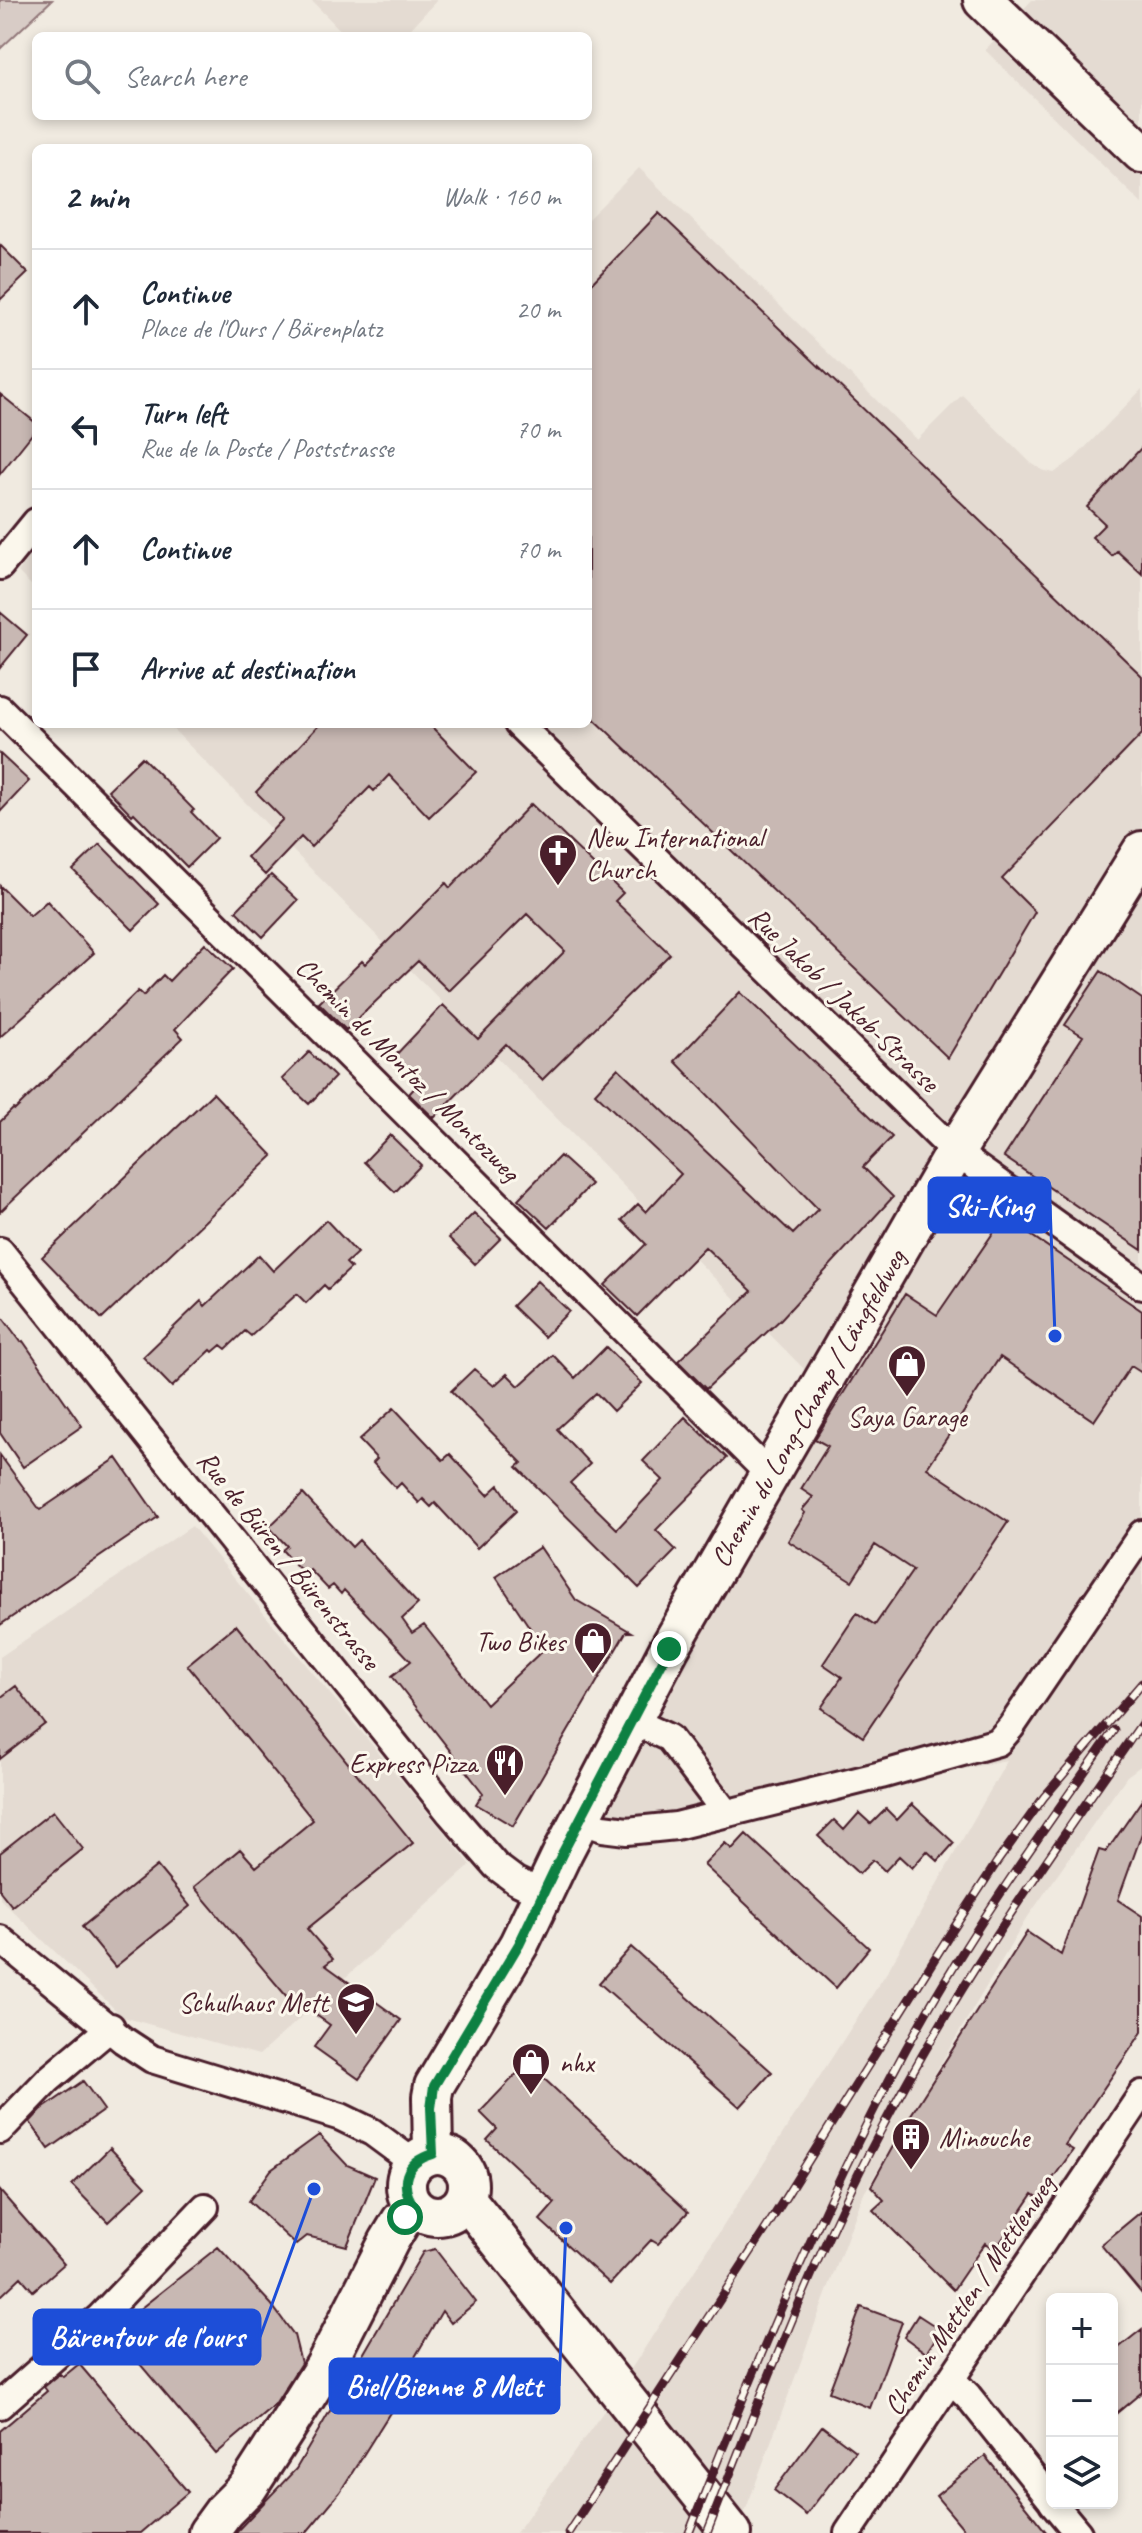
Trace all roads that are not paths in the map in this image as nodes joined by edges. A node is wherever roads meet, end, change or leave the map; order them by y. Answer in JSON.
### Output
{"nodes":[{"id":1,"x":983,"y":0,"type":"edge"},
{"id":2,"x":1142,"y":153,"type":"edge"},
{"id":3,"x":32,"y":527,"type":"edge"},
{"id":4,"x":0,"y":566,"type":"edge"},
{"id":5,"x":0,"y":709,"type":"edge"},
{"id":6,"x":522,"y":728,"type":"edge"},
{"id":7,"x":1142,"y":851,"type":"edge"},
{"id":8,"x":955,"y":1152,"type":"junction"},
{"id":9,"x":0,"y":1251,"type":"edge"},
{"id":10,"x":1142,"y":1286,"type":"edge"},
{"id":11,"x":770,"y":1475,"type":"junction"},
{"id":12,"x":1142,"y":1534,"type":"edge"},
{"id":13,"x":633,"y":1721,"type":"junction"},
{"id":14,"x":726,"y":1813,"type":"junction"},
{"id":15,"x":580,"y":1820,"type":"junction"},
{"id":16,"x":543,"y":1894,"type":"junction"},
{"id":17,"x":0,"y":1939,"type":"edge"},
{"id":18,"x":111,"y":2027,"type":"junction"},
{"id":19,"x":1142,"y":2094,"type":"edge"},
{"id":20,"x":0,"y":2130,"type":"edge"},
{"id":21,"x":424,"y":2158,"type":"junction"},
{"id":22,"x":465,"y":2198,"type":"junction"},
{"id":23,"x":205,"y":2207,"type":"dead end"},
{"id":24,"x":415,"y":2208,"type":"junction"},
{"id":25,"x":951,"y":2379,"type":"junction"},
{"id":26,"x":0,"y":2405,"type":"edge"},
{"id":27,"x":1046,"y":2493,"type":"edge"},
{"id":28,"x":1059,"y":2509,"type":"edge"},
{"id":29,"x":208,"y":2533,"type":"edge"},
{"id":30,"x":732,"y":2533,"type":"edge"},
{"id":31,"x":848,"y":2533,"type":"edge"},
{"id":32,"x":1078,"y":2533,"type":"edge"}],
"edges":[{"from":1,"to":2,"type":"main road"},
{"from":3,"to":4,"type":"street"},
{"from":5,"to":11,"type":"street","name":"Chemin du Montoz / Montozweg"},
{"from":6,"to":8,"type":"street","name":"Rue Jakob / Jakob-Strasse"},
{"from":7,"to":8,"type":"main road","name":"Chemin du Long-Champ / Längfeldweg"},
{"from":8,"to":10,"type":"street","name":"Rue Jakob / Jakob-Strasse"},
{"from":8,"to":11,"type":"main road","name":"Chemin du Long-Champ / Längfeldweg"},
{"from":9,"to":16,"type":"street","name":"Rue de Büren / Bürenstrasse"},
{"from":11,"to":13,"type":"main road","name":"Chemin du Long-Champ / Längfeldweg"},
{"from":12,"to":14,"type":"street"},
{"from":13,"to":14,"type":"street"},
{"from":13,"to":15,"type":"main road","name":"Chemin du Long-Champ / Längfeldweg"},
{"from":14,"to":15,"type":"street"},
{"from":15,"to":16,"type":"main road","name":"Chemin du Long-Champ / Längfeldweg"},
{"from":16,"to":21,"type":"main road","name":"Chemin du Long-Champ / Längfeldweg"},
{"from":17,"to":18,"type":"street"},
{"from":18,"to":20,"type":"street"},
{"from":18,"to":21,"type":"street"},
{"from":19,"to":25,"type":"street","name":"Chemin Mettlen / Mettlenweg"},
{"from":21,"to":22,"type":"main road"},
{"from":21,"to":24,"type":"main road"},
{"from":22,"to":24,"type":"main road"},
{"from":22,"to":30,"type":"main road"},
{"from":23,"to":26,"type":"street"},
{"from":24,"to":29,"type":"main road"},
{"from":25,"to":27,"type":"street"},
{"from":25,"to":31,"type":"street","name":"Chemin Mettlen / Mettlenweg"},
{"from":28,"to":32,"type":"street"}]}
